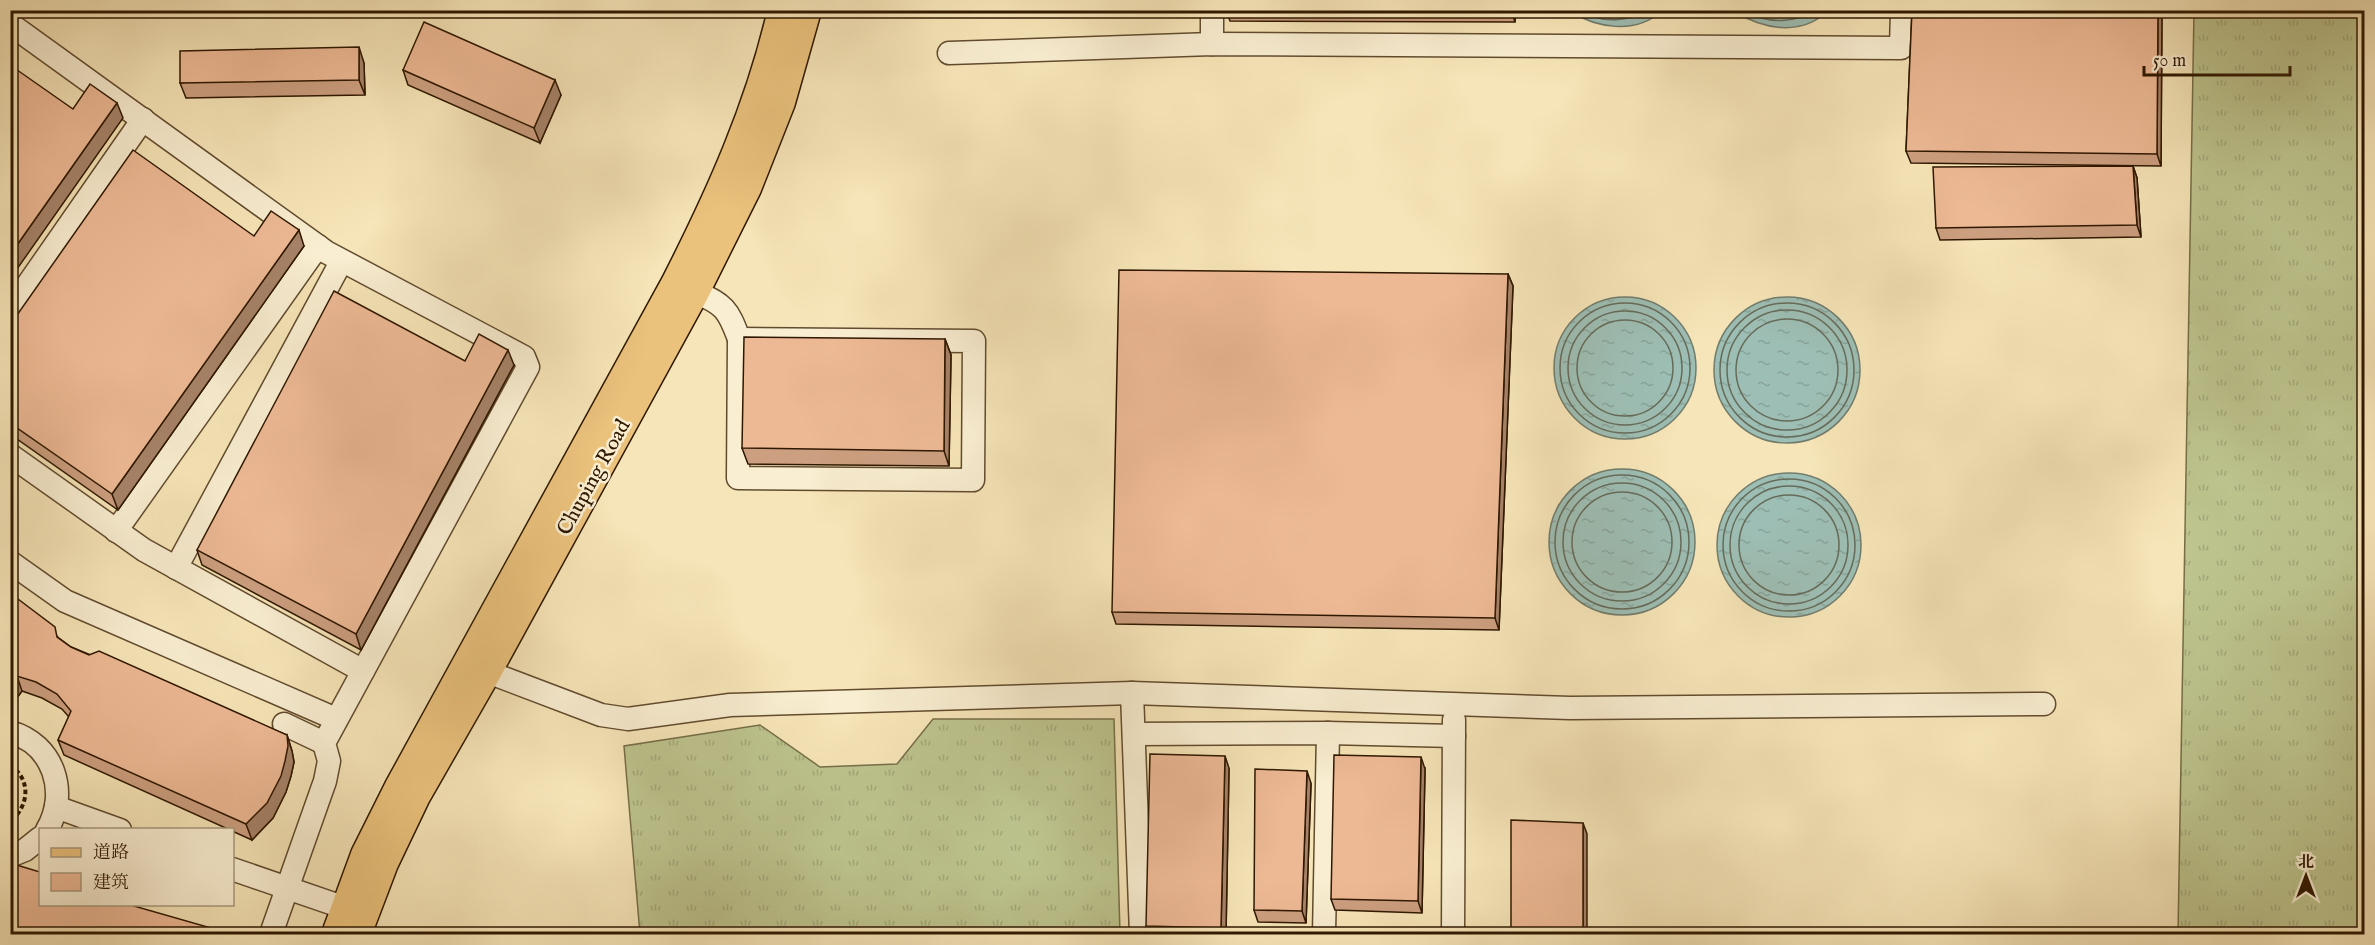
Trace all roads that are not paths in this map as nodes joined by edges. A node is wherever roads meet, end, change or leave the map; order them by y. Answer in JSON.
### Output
{"nodes":[{"id":1,"x":782,"y":10,"type":"edge"},
{"id":2,"x":807,"y":10,"type":"edge"},
{"id":3,"x":1212,"y":10,"type":"edge"},
{"id":4,"x":1902,"y":10,"type":"edge"},
{"id":5,"x":10,"y":24,"type":"edge"},
{"id":6,"x":1212,"y":44,"type":"junction"},
{"id":7,"x":950,"y":53,"type":"dead end"},
{"id":8,"x":143,"y":119,"type":"junction"},
{"id":9,"x":318,"y":246,"type":"junction"},
{"id":10,"x":341,"y":262,"type":"junction"},
{"id":11,"x":695,"y":292,"type":"junction"},
{"id":12,"x":10,"y":310,"type":"edge"},
{"id":13,"x":739,"y":339,"type":"junction"},
{"id":14,"x":10,"y":455,"type":"edge"},
{"id":15,"x":116,"y":531,"type":"junction"},
{"id":16,"x":10,"y":562,"type":"edge"},
{"id":17,"x":176,"y":568,"type":"junction"},
{"id":18,"x":477,"y":668,"type":"junction"},
{"id":19,"x":363,"y":671,"type":"junction"},
{"id":20,"x":1132,"y":693,"type":"junction"},
{"id":21,"x":1454,"y":704,"type":"junction"},
{"id":22,"x":2044,"y":704,"type":"dead end"},
{"id":23,"x":287,"y":719,"type":"dead end"},
{"id":24,"x":10,"y":732,"type":"edge"},
{"id":25,"x":330,"y":732,"type":"junction"},
{"id":26,"x":1328,"y":733,"type":"junction"},
{"id":27,"x":1134,"y":734,"type":"junction"},
{"id":28,"x":1454,"y":736,"type":"junction"},
{"id":29,"x":49,"y":824,"type":"edge"},
{"id":30,"x":68,"y":828,"type":"edge"},
{"id":31,"x":96,"y":828,"type":"edge"},
{"id":32,"x":39,"y":835,"type":"edge"},
{"id":33,"x":10,"y":856,"type":"edge"},
{"id":34,"x":234,"y":870,"type":"edge"},
{"id":35,"x":234,"y":883,"type":"edge"},
{"id":36,"x":284,"y":894,"type":"junction"},
{"id":37,"x":350,"y":923,"type":"edge"},
{"id":38,"x":271,"y":934,"type":"edge"},
{"id":39,"x":1141,"y":934,"type":"edge"},
{"id":40,"x":1324,"y":934,"type":"edge"},
{"id":41,"x":1453,"y":934,"type":"edge"}],
"edges":[{"from":1,"to":18,"type":"main road","name":"Chuping Road"},
{"from":2,"to":11,"type":"main road","name":"Chuping Road"},
{"from":3,"to":6,"type":"street"},
{"from":4,"to":6,"type":"street"},
{"from":5,"to":8,"type":"street"},
{"from":6,"to":7,"type":"street"},
{"from":8,"to":9,"type":"street"},
{"from":8,"to":12,"type":"street"},
{"from":9,"to":10,"type":"street"},
{"from":9,"to":15,"type":"street"},
{"from":10,"to":17,"type":"street"},
{"from":10,"to":19,"type":"street"},
{"from":11,"to":13,"type":"street"},
{"from":11,"to":18,"type":"main road","name":"Chuping Road"},
{"from":13,"to":13,"type":"street"},
{"from":14,"to":15,"type":"street"},
{"from":15,"to":17,"type":"street"},
{"from":16,"to":25,"type":"street"},
{"from":17,"to":19,"type":"street"},
{"from":18,"to":20,"type":"street"},
{"from":18,"to":37,"type":"main road","name":"Chuping Road"},
{"from":19,"to":25,"type":"street"},
{"from":20,"to":21,"type":"street"},
{"from":20,"to":27,"type":"street"},
{"from":21,"to":22,"type":"street"},
{"from":21,"to":28,"type":"street"},
{"from":23,"to":25,"type":"street"},
{"from":24,"to":29,"type":"street"},
{"from":25,"to":36,"type":"street"},
{"from":26,"to":27,"type":"street"},
{"from":26,"to":28,"type":"street"},
{"from":26,"to":40,"type":"street"},
{"from":27,"to":39,"type":"street"},
{"from":28,"to":41,"type":"street"},
{"from":29,"to":30,"type":"street"},
{"from":29,"to":31,"type":"street"},
{"from":32,"to":33,"type":"street"},
{"from":34,"to":36,"type":"street"},
{"from":35,"to":36,"type":"street"},
{"from":36,"to":37,"type":"street"},
{"from":36,"to":38,"type":"street"}]}
